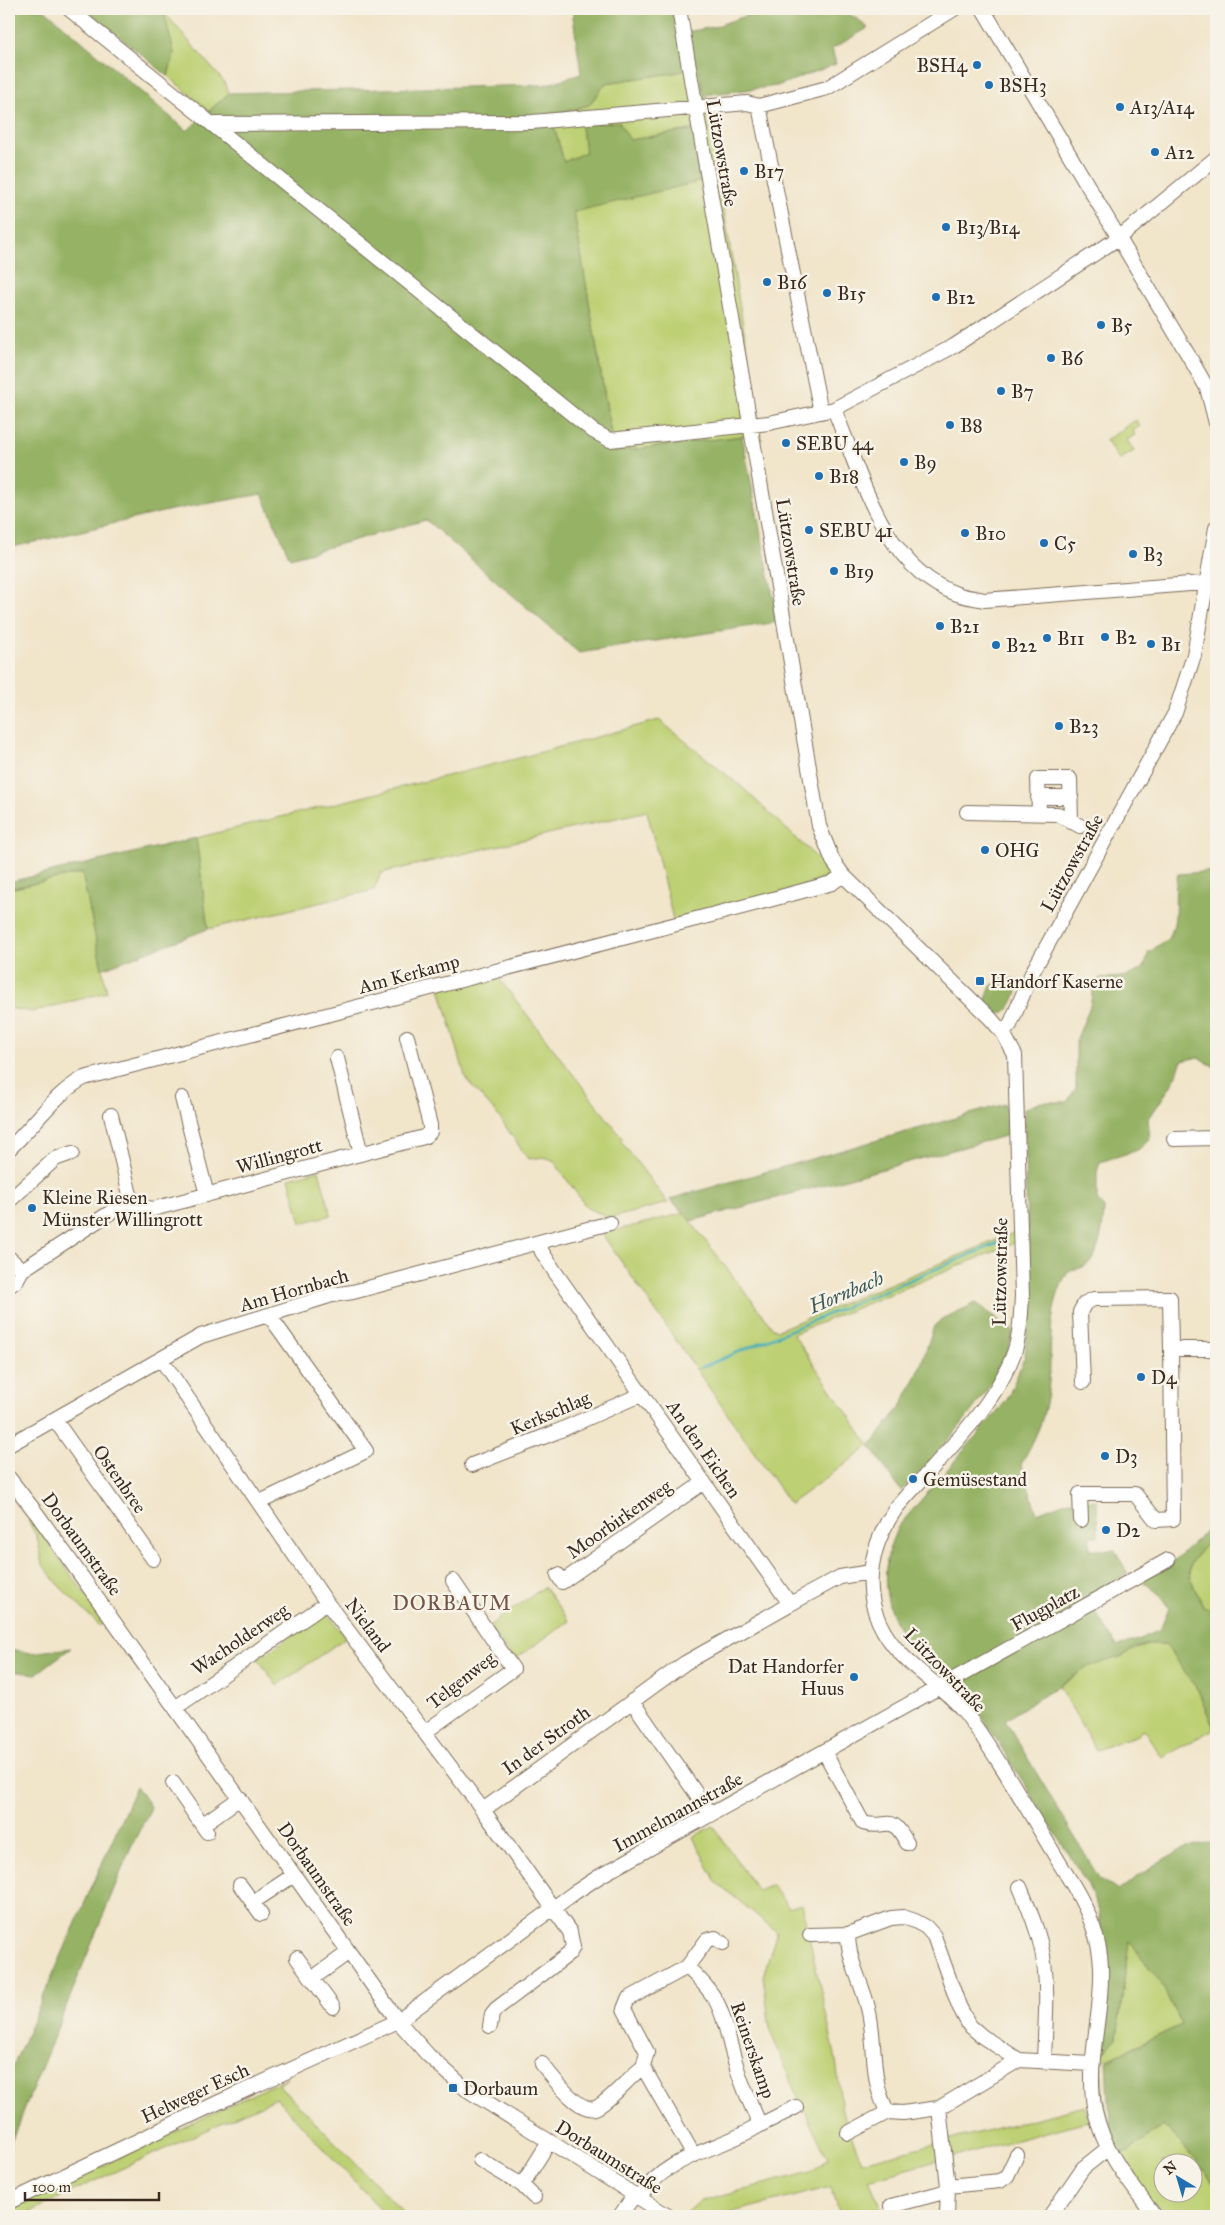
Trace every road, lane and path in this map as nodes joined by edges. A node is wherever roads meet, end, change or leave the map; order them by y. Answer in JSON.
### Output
{"nodes":[{"id":1,"x":69,"y":9,"type":"edge"},
{"id":2,"x":679,"y":9,"type":"edge"},
{"id":3,"x":954,"y":9,"type":"edge"},
{"id":4,"x":983,"y":9,"type":"edge"},
{"id":5,"x":759,"y":106,"type":"junction"},
{"id":6,"x":696,"y":109,"type":"junction"},
{"id":7,"x":213,"y":124,"type":"junction"},
{"id":8,"x":1216,"y":158,"type":"edge"},
{"id":9,"x":1120,"y":237,"type":"junction"},
{"id":10,"x":828,"y":410,"type":"junction"},
{"id":11,"x":1216,"y":423,"type":"edge"},
{"id":12,"x":751,"y":425,"type":"junction"},
{"id":13,"x":1216,"y":528,"type":"edge"},
{"id":14,"x":1212,"y":583,"type":"edge"},
{"id":15,"x":967,"y":812,"type":"dead end"},
{"id":16,"x":1039,"y":813,"type":"junction"},
{"id":17,"x":843,"y":875,"type":"junction"},
{"id":18,"x":1003,"y":1033,"type":"junction"},
{"id":19,"x":407,"y":1037,"type":"dead end"},
{"id":20,"x":337,"y":1058,"type":"dead end"},
{"id":21,"x":182,"y":1098,"type":"dead end"},
{"id":22,"x":111,"y":1115,"type":"dead end"},
{"id":23,"x":1216,"y":1138,"type":"edge"},
{"id":24,"x":1174,"y":1139,"type":"dead end"},
{"id":25,"x":9,"y":1149,"type":"edge"},
{"id":26,"x":72,"y":1153,"type":"dead end"},
{"id":27,"x":361,"y":1154,"type":"junction"},
{"id":28,"x":207,"y":1195,"type":"junction"},
{"id":29,"x":131,"y":1199,"type":"junction"},
{"id":30,"x":9,"y":1201,"type":"edge"},
{"id":31,"x":610,"y":1223,"type":"dead end"},
{"id":32,"x":539,"y":1243,"type":"junction"},
{"id":33,"x":9,"y":1258,"type":"edge"},
{"id":34,"x":22,"y":1270,"type":"junction"},
{"id":35,"x":9,"y":1286,"type":"edge"},
{"id":36,"x":269,"y":1315,"type":"junction"},
{"id":37,"x":1171,"y":1349,"type":"junction"},
{"id":38,"x":1216,"y":1349,"type":"edge"},
{"id":39,"x":161,"y":1359,"type":"junction"},
{"id":40,"x":1083,"y":1382,"type":"dead end"},
{"id":41,"x":642,"y":1394,"type":"junction"},
{"id":42,"x":55,"y":1420,"type":"junction"},
{"id":43,"x":9,"y":1445,"type":"edge"},
{"id":44,"x":472,"y":1465,"type":"dead end"},
{"id":45,"x":9,"y":1478,"type":"edge"},
{"id":46,"x":704,"y":1482,"type":"junction"},
{"id":47,"x":260,"y":1502,"type":"junction"},
{"id":48,"x":1081,"y":1520,"type":"dead end"},
{"id":49,"x":153,"y":1559,"type":"dead end"},
{"id":50,"x":1168,"y":1560,"type":"dead end"},
{"id":51,"x":870,"y":1572,"type":"junction"},
{"id":52,"x":558,"y":1575,"type":"dead end"},
{"id":53,"x":453,"y":1581,"type":"dead end"},
{"id":54,"x":327,"y":1603,"type":"junction"},
{"id":55,"x":790,"y":1604,"type":"junction"},
{"id":56,"x":940,"y":1688,"type":"junction"},
{"id":57,"x":632,"y":1701,"type":"junction"},
{"id":58,"x":175,"y":1708,"type":"junction"},
{"id":59,"x":425,"y":1732,"type":"junction"},
{"id":60,"x":825,"y":1753,"type":"junction"},
{"id":61,"x":172,"y":1783,"type":"dead end"},
{"id":62,"x":240,"y":1798,"type":"junction"},
{"id":63,"x":483,"y":1810,"type":"junction"},
{"id":64,"x":711,"y":1815,"type":"junction"},
{"id":65,"x":907,"y":1843,"type":"dead end"},
{"id":66,"x":294,"y":1875,"type":"junction"},
{"id":67,"x":240,"y":1884,"type":"dead end"},
{"id":68,"x":1020,"y":1887,"type":"dead end"},
{"id":69,"x":253,"y":1902,"type":"junction"},
{"id":70,"x":552,"y":1909,"type":"junction"},
{"id":71,"x":261,"y":1914,"type":"dead end"},
{"id":72,"x":848,"y":1934,"type":"junction"},
{"id":73,"x":810,"y":1935,"type":"dead end"},
{"id":74,"x":723,"y":1943,"type":"dead end"},
{"id":75,"x":349,"y":1952,"type":"junction"},
{"id":76,"x":298,"y":1958,"type":"dead end"},
{"id":77,"x":687,"y":1967,"type":"junction"},
{"id":78,"x":312,"y":1978,"type":"junction"},
{"id":79,"x":333,"y":2007,"type":"dead end"},
{"id":80,"x":398,"y":2021,"type":"junction"},
{"id":81,"x":490,"y":2026,"type":"dead end"},
{"id":82,"x":1019,"y":2060,"type":"junction"},
{"id":83,"x":1044,"y":2061,"type":"junction"},
{"id":84,"x":542,"y":2064,"type":"dead end"},
{"id":85,"x":1091,"y":2064,"type":"junction"},
{"id":86,"x":643,"y":2067,"type":"junction"},
{"id":87,"x":796,"y":2107,"type":"dead end"},
{"id":88,"x":939,"y":2108,"type":"junction"},
{"id":89,"x":888,"y":2112,"type":"junction"},
{"id":90,"x":760,"y":2125,"type":"junction"},
{"id":91,"x":848,"y":2133,"type":"dead end"},
{"id":92,"x":549,"y":2142,"type":"junction"},
{"id":93,"x":1107,"y":2148,"type":"junction"},
{"id":94,"x":693,"y":2154,"type":"junction"},
{"id":95,"x":1017,"y":2156,"type":"dead end"},
{"id":96,"x":480,"y":2160,"type":"dead end"},
{"id":97,"x":522,"y":2185,"type":"junction"},
{"id":98,"x":948,"y":2189,"type":"junction"},
{"id":99,"x":637,"y":2195,"type":"junction"},
{"id":100,"x":534,"y":2197,"type":"dead end"},
{"id":101,"x":9,"y":2202,"type":"edge"},
{"id":102,"x":891,"y":2206,"type":"dead end"},
{"id":103,"x":620,"y":2216,"type":"edge"},
{"id":104,"x":668,"y":2216,"type":"edge"},
{"id":105,"x":947,"y":2216,"type":"edge"},
{"id":106,"x":1050,"y":2216,"type":"edge"},
{"id":107,"x":1155,"y":2216,"type":"edge"}],
"edges":[{"from":1,"to":7,"type":"street"},
{"from":2,"to":6,"type":"street","name":"Lützowstraße"},
{"from":3,"to":5,"type":"street"},
{"from":4,"to":9,"type":"street"},
{"from":5,"to":6,"type":"street"},
{"from":5,"to":10,"type":"street"},
{"from":6,"to":7,"type":"street"},
{"from":6,"to":12,"type":"street","name":"Lützowstraße"},
{"from":7,"to":12,"type":"street"},
{"from":8,"to":9,"type":"street"},
{"from":9,"to":10,"type":"street"},
{"from":9,"to":11,"type":"street"},
{"from":10,"to":12,"type":"street"},
{"from":10,"to":14,"type":"street"},
{"from":12,"to":17,"type":"street","name":"Lützowstraße"},
{"from":13,"to":14,"type":"street","name":"Lützowstraße"},
{"from":14,"to":18,"type":"street","name":"Lützowstraße"},
{"from":15,"to":16,"type":"street"},
{"from":16,"to":16,"type":"street"},
{"from":17,"to":18,"type":"street","name":"Lützowstraße"},
{"from":17,"to":25,"type":"street","name":"Am Kerkamp"},
{"from":18,"to":51,"type":"street","name":"Lützowstraße"},
{"from":19,"to":27,"type":"street","name":"Willingrott"},
{"from":20,"to":27,"type":"street"},
{"from":21,"to":28,"type":"street"},
{"from":22,"to":29,"type":"street"},
{"from":23,"to":24,"type":"street"},
{"from":26,"to":30,"type":"street"},
{"from":27,"to":28,"type":"street","name":"Willingrott"},
{"from":28,"to":29,"type":"street","name":"Willingrott"},
{"from":29,"to":34,"type":"street"},
{"from":31,"to":32,"type":"street","name":"Am Hornbach"},
{"from":32,"to":36,"type":"street","name":"Am Hornbach"},
{"from":32,"to":41,"type":"street","name":"An den Eichen"},
{"from":33,"to":34,"type":"street"},
{"from":34,"to":35,"type":"street"},
{"from":36,"to":39,"type":"street","name":"Am Hornbach"},
{"from":36,"to":47,"type":"street"},
{"from":37,"to":38,"type":"street"},
{"from":37,"to":40,"type":"street"},
{"from":37,"to":48,"type":"street"},
{"from":39,"to":42,"type":"street","name":"Am Hornbach"},
{"from":39,"to":47,"type":"street","name":"Nieland"},
{"from":41,"to":44,"type":"street","name":"Kerkschlag"},
{"from":41,"to":46,"type":"street","name":"An den Eichen"},
{"from":42,"to":43,"type":"street","name":"Am Hornbach"},
{"from":42,"to":49,"type":"street","name":"Ostenbree"},
{"from":45,"to":58,"type":"street","name":"Dorbaumstraße"},
{"from":46,"to":52,"type":"street","name":"Moorbirkenweg"},
{"from":46,"to":55,"type":"street","name":"An den Eichen"},
{"from":47,"to":54,"type":"street","name":"Nieland"},
{"from":50,"to":56,"type":"street","name":"Flugplatz"},
{"from":51,"to":55,"type":"street"},
{"from":51,"to":56,"type":"street","name":"Lützowstraße"},
{"from":53,"to":59,"type":"street","name":"Telgenweg"},
{"from":54,"to":58,"type":"street","name":"Wacholderweg"},
{"from":54,"to":59,"type":"street","name":"Nieland"},
{"from":55,"to":57,"type":"street","name":"In der Stroth"},
{"from":56,"to":60,"type":"street","name":"Immelmannstraße"},
{"from":56,"to":85,"type":"street","name":"Lützowstraße"},
{"from":57,"to":63,"type":"street","name":"In der Stroth"},
{"from":57,"to":64,"type":"street"},
{"from":58,"to":62,"type":"street","name":"Dorbaumstraße"},
{"from":59,"to":63,"type":"street","name":"Nieland"},
{"from":60,"to":64,"type":"street","name":"Immelmannstraße"},
{"from":60,"to":65,"type":"street"},
{"from":61,"to":62,"type":"street"},
{"from":62,"to":66,"type":"street","name":"Dorbaumstraße"},
{"from":63,"to":70,"type":"street","name":"Nieland"},
{"from":64,"to":70,"type":"street","name":"Immelmannstraße"},
{"from":66,"to":69,"type":"street"},
{"from":66,"to":75,"type":"street","name":"Dorbaumstraße"},
{"from":67,"to":69,"type":"street"},
{"from":68,"to":83,"type":"street"},
{"from":69,"to":71,"type":"street"},
{"from":70,"to":80,"type":"street","name":"Immelmannstraße"},
{"from":70,"to":81,"type":"street"},
{"from":72,"to":73,"type":"street"},
{"from":72,"to":82,"type":"street"},
{"from":72,"to":89,"type":"street"},
{"from":74,"to":77,"type":"street"},
{"from":75,"to":78,"type":"street"},
{"from":75,"to":80,"type":"street","name":"Dorbaumstraße"},
{"from":76,"to":78,"type":"street"},
{"from":77,"to":86,"type":"street"},
{"from":77,"to":90,"type":"street","name":"Reinerskamp"},
{"from":78,"to":79,"type":"street"},
{"from":80,"to":92,"type":"street","name":"Dorbaumstraße"},
{"from":80,"to":101,"type":"street","name":"Helweger Esch"},
{"from":82,"to":83,"type":"street"},
{"from":82,"to":88,"type":"street"},
{"from":83,"to":85,"type":"street"},
{"from":84,"to":86,"type":"street"},
{"from":85,"to":93,"type":"street","name":"Lützowstraße"},
{"from":86,"to":94,"type":"street"},
{"from":87,"to":90,"type":"street","name":"Reinerskamp"},
{"from":88,"to":89,"type":"street"},
{"from":88,"to":98,"type":"street"},
{"from":89,"to":91,"type":"street"},
{"from":90,"to":94,"type":"street","name":"Reinerskamp"},
{"from":92,"to":97,"type":"street"},
{"from":92,"to":99,"type":"street","name":"Dorbaumstraße"},
{"from":93,"to":106,"type":"street"},
{"from":93,"to":107,"type":"street","name":"Lützowstraße"},
{"from":94,"to":99,"type":"street","name":"Reinerskamp"},
{"from":95,"to":98,"type":"street"},
{"from":96,"to":97,"type":"street"},
{"from":97,"to":100,"type":"street"},
{"from":98,"to":102,"type":"street"},
{"from":98,"to":105,"type":"street"},
{"from":99,"to":103,"type":"street","name":"Reinerskamp"},
{"from":99,"to":104,"type":"street","name":"Dorbaumstraße"}]}
